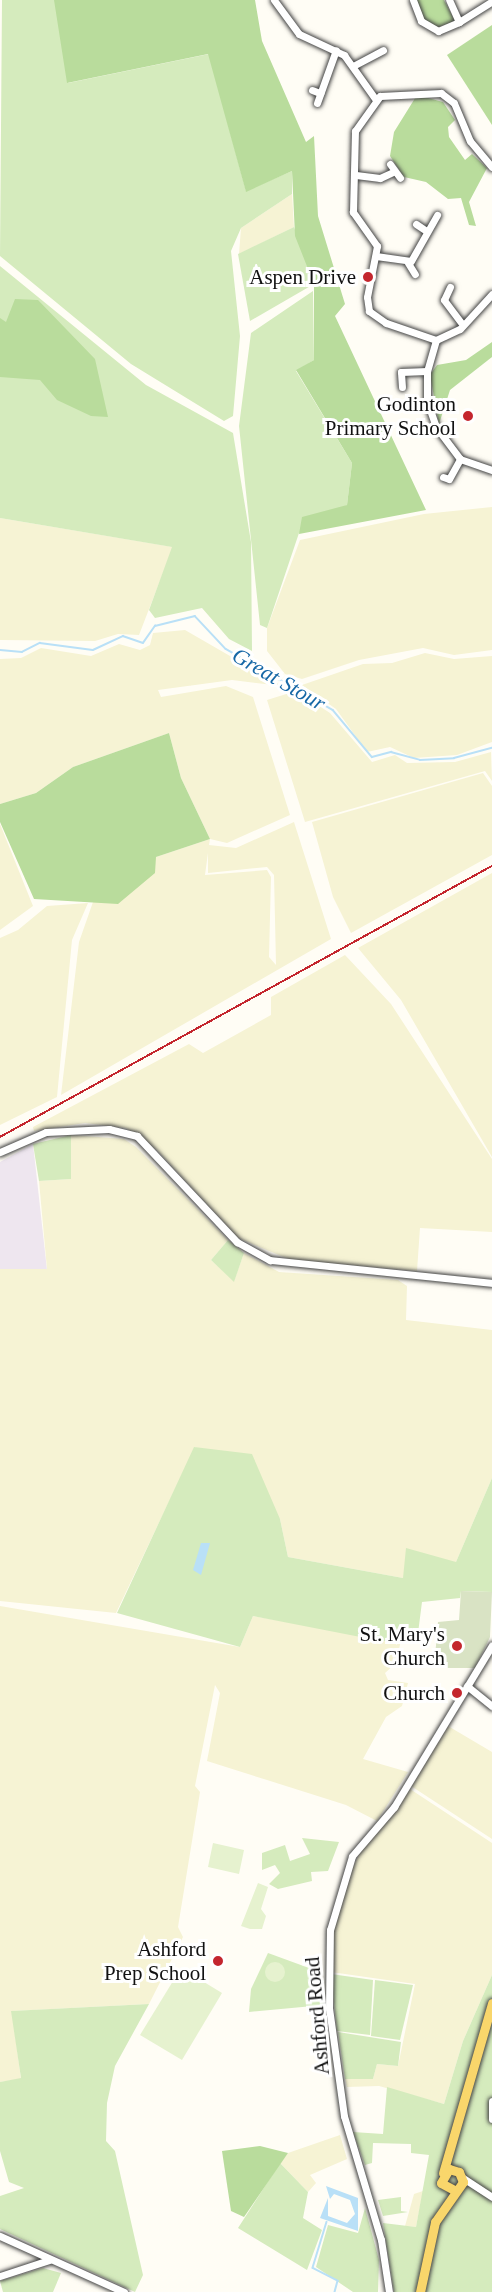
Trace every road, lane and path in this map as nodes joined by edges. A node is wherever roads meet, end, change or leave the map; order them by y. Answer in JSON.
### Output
{"nodes":[{"id":1,"x":274,"y":0,"type":"edge"},
{"id":2,"x":413,"y":0,"type":"edge"},
{"id":3,"x":449,"y":0,"type":"edge"},
{"id":4,"x":492,"y":1,"type":"edge"},
{"id":5,"x":459,"y":22,"type":"junction"},
{"id":6,"x":375,"y":42,"type":"dead end"},
{"id":7,"x":336,"y":50,"type":"junction"},
{"id":8,"x":353,"y":66,"type":"junction"},
{"id":9,"x":312,"y":90,"type":"dead end"},
{"id":10,"x":320,"y":93,"type":"junction"},
{"id":11,"x":376,"y":100,"type":"junction"},
{"id":12,"x":317,"y":103,"type":"dead end"},
{"id":13,"x":390,"y":164,"type":"dead end"},
{"id":14,"x":492,"y":167,"type":"edge"},
{"id":15,"x":393,"y":172,"type":"junction"},
{"id":16,"x":356,"y":176,"type":"junction"},
{"id":17,"x":400,"y":178,"type":"dead end"},
{"id":18,"x":437,"y":214,"type":"dead end"},
{"id":19,"x":416,"y":224,"type":"dead end"},
{"id":20,"x":425,"y":230,"type":"junction"},
{"id":21,"x":376,"y":255,"type":"junction"},
{"id":22,"x":408,"y":262,"type":"junction"},
{"id":23,"x":415,"y":274,"type":"dead end"},
{"id":24,"x":450,"y":287,"type":"dead end"},
{"id":25,"x":492,"y":294,"type":"edge"},
{"id":26,"x":444,"y":300,"type":"junction"},
{"id":27,"x":435,"y":302,"type":"dead end"},
{"id":28,"x":463,"y":325,"type":"junction"},
{"id":29,"x":436,"y":340,"type":"junction"},
{"id":30,"x":427,"y":371,"type":"junction"},
{"id":31,"x":397,"y":383,"type":"dead end"},
{"id":32,"x":460,"y":459,"type":"junction"},
{"id":33,"x":492,"y":470,"type":"edge"},
{"id":34,"x":448,"y":480,"type":"dead end"},
{"id":35,"x":0,"y":1152,"type":"edge"},
{"id":36,"x":492,"y":1283,"type":"edge"},
{"id":37,"x":492,"y":1645,"type":"edge"},
{"id":38,"x":467,"y":1686,"type":"junction"},
{"id":39,"x":492,"y":1706,"type":"edge"},
{"id":40,"x":492,"y":2002,"type":"edge"},
{"id":41,"x":492,"y":2101,"type":"edge"},
{"id":42,"x":492,"y":2119,"type":"edge"},
{"id":43,"x":451,"y":2153,"type":"junction"},
{"id":44,"x":456,"y":2170,"type":"junction"},
{"id":45,"x":443,"y":2173,"type":"junction"},
{"id":46,"x":463,"y":2178,"type":"junction"},
{"id":47,"x":442,"y":2187,"type":"junction"},
{"id":48,"x":477,"y":2187,"type":"junction"},
{"id":49,"x":458,"y":2190,"type":"junction"},
{"id":50,"x":492,"y":2197,"type":"edge"},
{"id":51,"x":442,"y":2209,"type":"junction"},
{"id":52,"x":0,"y":2236,"type":"edge"},
{"id":53,"x":49,"y":2260,"type":"junction"},
{"id":54,"x":0,"y":2276,"type":"edge"},
{"id":55,"x":124,"y":2292,"type":"edge"},
{"id":56,"x":389,"y":2292,"type":"edge"},
{"id":57,"x":420,"y":2292,"type":"edge"}],
"edges":[{"from":1,"to":7,"type":"street"},
{"from":2,"to":5,"type":"street"},
{"from":3,"to":5,"type":"street"},
{"from":4,"to":5,"type":"street"},
{"from":6,"to":8,"type":"street"},
{"from":7,"to":8,"type":"street"},
{"from":7,"to":10,"type":"street"},
{"from":8,"to":11,"type":"street"},
{"from":9,"to":10,"type":"street"},
{"from":10,"to":12,"type":"street"},
{"from":11,"to":14,"type":"street"},
{"from":11,"to":16,"type":"street"},
{"from":13,"to":15,"type":"street"},
{"from":15,"to":16,"type":"street"},
{"from":15,"to":17,"type":"street"},
{"from":16,"to":21,"type":"street"},
{"from":18,"to":20,"type":"street"},
{"from":19,"to":20,"type":"street"},
{"from":20,"to":22,"type":"street"},
{"from":21,"to":22,"type":"street"},
{"from":21,"to":29,"type":"street"},
{"from":22,"to":23,"type":"street"},
{"from":24,"to":26,"type":"street"},
{"from":25,"to":28,"type":"street"},
{"from":26,"to":27,"type":"street"},
{"from":26,"to":28,"type":"street"},
{"from":28,"to":29,"type":"street"},
{"from":29,"to":30,"type":"street"},
{"from":30,"to":31,"type":"street"},
{"from":30,"to":32,"type":"street"},
{"from":32,"to":33,"type":"street"},
{"from":32,"to":34,"type":"street"},
{"from":35,"to":36,"type":"street"},
{"from":37,"to":38,"type":"street","name":"Ashford Road"},
{"from":38,"to":39,"type":"street"},
{"from":38,"to":56,"type":"street","name":"Ashford Road"},
{"from":40,"to":43,"type":"main road"},
{"from":41,"to":42,"type":"street"},
{"from":43,"to":44,"type":"main road"},
{"from":43,"to":45,"type":"main road"},
{"from":44,"to":45,"type":"main road"},
{"from":44,"to":46,"type":"main road"},
{"from":45,"to":47,"type":"main road"},
{"from":46,"to":48,"type":"street"},
{"from":46,"to":49,"type":"main road"},
{"from":47,"to":49,"type":"main road"},
{"from":47,"to":51,"type":"main road"},
{"from":48,"to":49,"type":"street"},
{"from":48,"to":50,"type":"street"},
{"from":49,"to":51,"type":"main road"},
{"from":51,"to":57,"type":"main road"},
{"from":52,"to":53,"type":"street"},
{"from":53,"to":54,"type":"street"},
{"from":53,"to":55,"type":"street"}]}
